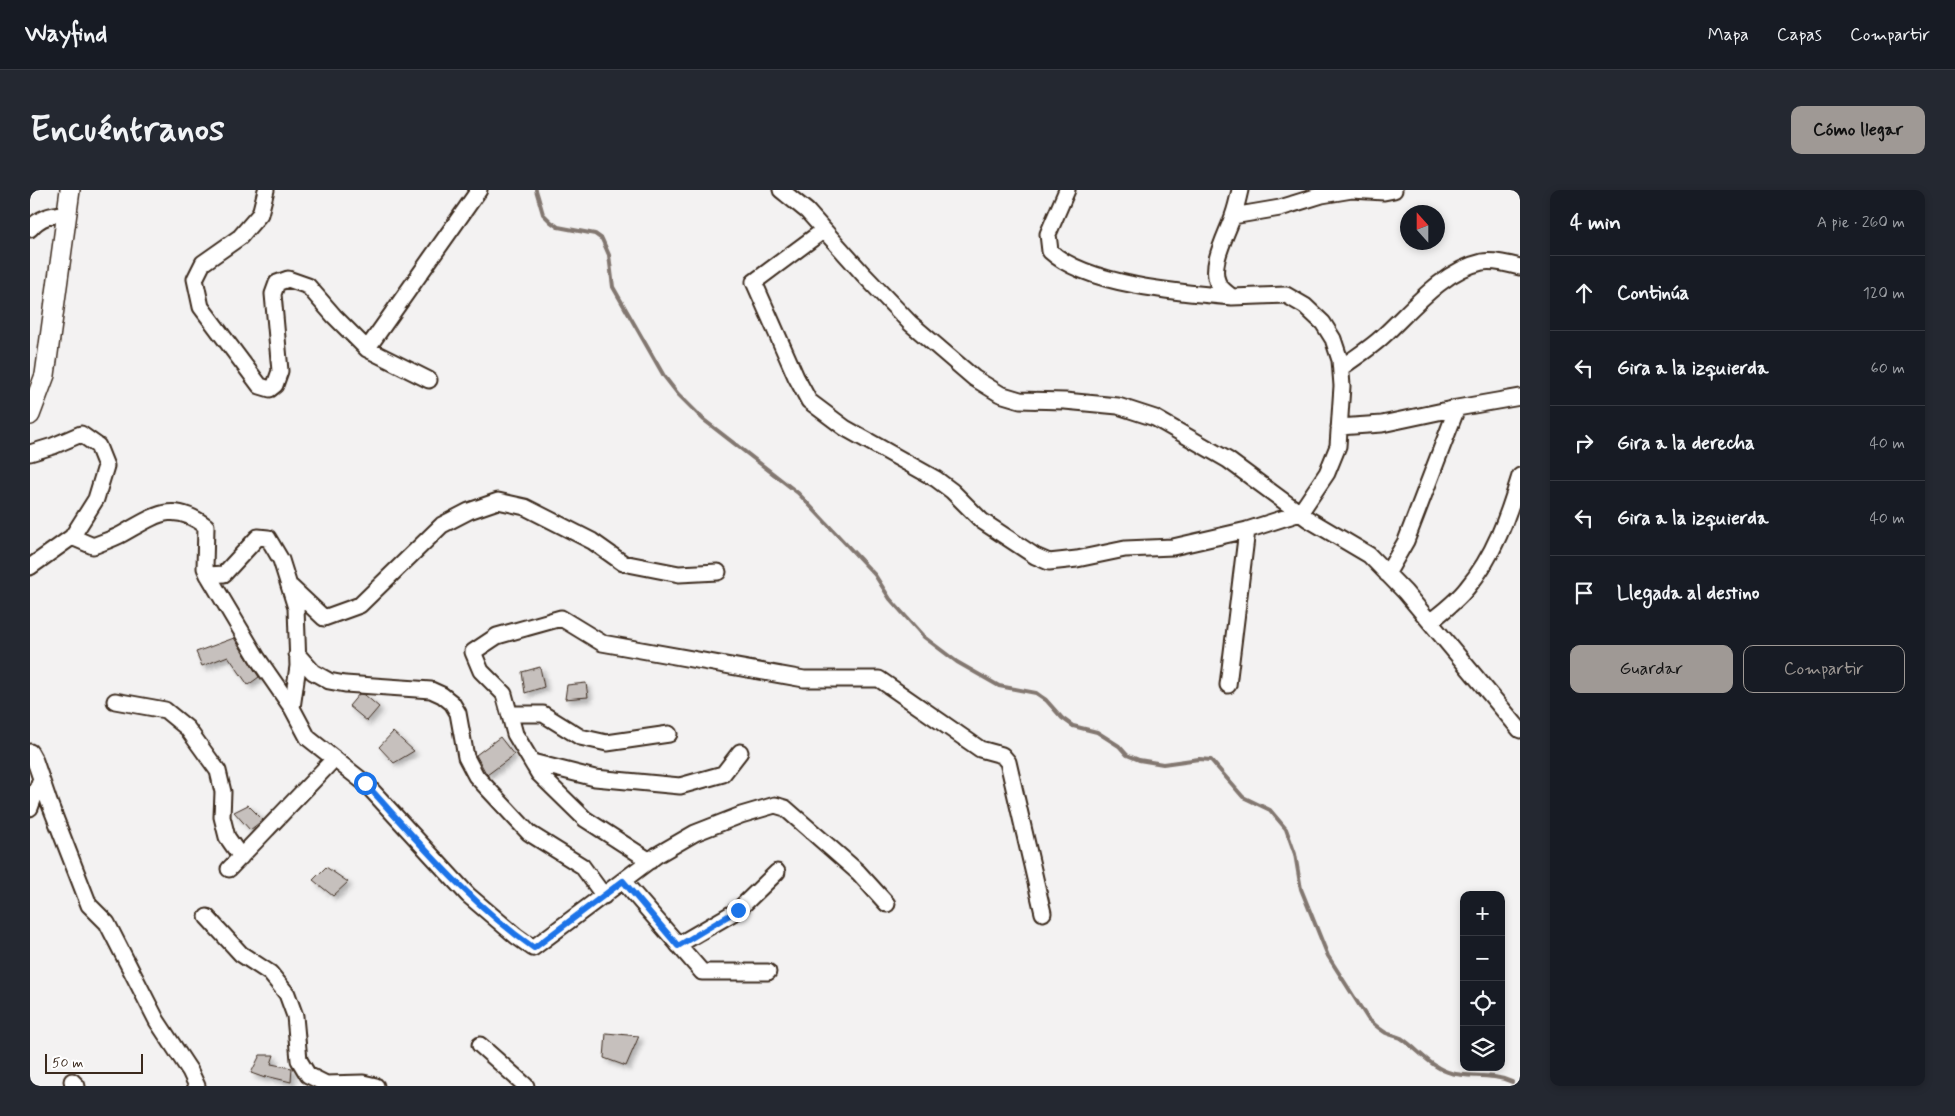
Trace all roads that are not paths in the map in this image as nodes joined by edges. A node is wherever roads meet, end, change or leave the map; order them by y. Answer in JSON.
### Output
{"nodes":[{"id":1,"x":70,"y":190,"type":"edge"},
{"id":2,"x":266,"y":190,"type":"edge"},
{"id":3,"x":479,"y":190,"type":"edge"},
{"id":4,"x":781,"y":190,"type":"edge"},
{"id":5,"x":1067,"y":190,"type":"edge"},
{"id":6,"x":1240,"y":190,"type":"edge"},
{"id":7,"x":1394,"y":190,"type":"edge"},
{"id":8,"x":68,"y":213,"type":"junction"},
{"id":9,"x":1233,"y":216,"type":"junction"},
{"id":10,"x":30,"y":229,"type":"edge"},
{"id":11,"x":824,"y":230,"type":"junction"},
{"id":12,"x":1520,"y":267,"type":"edge"},
{"id":13,"x":1232,"y":297,"type":"junction"},
{"id":14,"x":367,"y":349,"type":"junction"},
{"id":15,"x":1341,"y":368,"type":"junction"},
{"id":16,"x":429,"y":380,"type":"dead end"},
{"id":17,"x":1520,"y":397,"type":"edge"},
{"id":18,"x":1457,"y":408,"type":"junction"},
{"id":19,"x":30,"y":415,"type":"edge"},
{"id":20,"x":1339,"y":427,"type":"junction"},
{"id":21,"x":30,"y":453,"type":"edge"},
{"id":22,"x":1520,"y":476,"type":"edge"},
{"id":23,"x":1300,"y":513,"type":"junction"},
{"id":24,"x":1247,"y":530,"type":"junction"},
{"id":25,"x":72,"y":538,"type":"junction"},
{"id":26,"x":30,"y":567,"type":"edge"},
{"id":27,"x":718,"y":572,"type":"dead end"},
{"id":28,"x":1387,"y":574,"type":"junction"},
{"id":29,"x":208,"y":575,"type":"junction"},
{"id":30,"x":289,"y":584,"type":"junction"},
{"id":31,"x":1430,"y":622,"type":"junction"},
{"id":32,"x":297,"y":654,"type":"junction"},
{"id":33,"x":1228,"y":685,"type":"dead end"},
{"id":34,"x":115,"y":701,"type":"dead end"},
{"id":35,"x":292,"y":708,"type":"junction"},
{"id":36,"x":510,"y":714,"type":"junction"},
{"id":37,"x":1520,"y":730,"type":"edge"},
{"id":38,"x":669,"y":734,"type":"dead end"},
{"id":39,"x":30,"y":752,"type":"edge"},
{"id":40,"x":740,"y":752,"type":"dead end"},
{"id":41,"x":334,"y":759,"type":"junction"},
{"id":42,"x":532,"y":762,"type":"junction"},
{"id":43,"x":41,"y":778,"type":"junction"},
{"id":44,"x":30,"y":808,"type":"edge"},
{"id":45,"x":241,"y":857,"type":"junction"},
{"id":46,"x":650,"y":861,"type":"junction"},
{"id":47,"x":229,"y":869,"type":"dead end"},
{"id":48,"x":777,"y":872,"type":"dead end"},
{"id":49,"x":623,"y":881,"type":"junction"},
{"id":50,"x":604,"y":896,"type":"junction"},
{"id":51,"x":887,"y":904,"type":"dead end"},
{"id":52,"x":1043,"y":913,"type":"dead end"},
{"id":53,"x":207,"y":917,"type":"dead end"},
{"id":54,"x":678,"y":946,"type":"junction"},
{"id":55,"x":768,"y":972,"type":"dead end"},
{"id":56,"x":480,"y":1045,"type":"dead end"},
{"id":57,"x":190,"y":1071,"type":"junction"},
{"id":58,"x":184,"y":1086,"type":"edge"},
{"id":59,"x":197,"y":1086,"type":"edge"},
{"id":60,"x":376,"y":1086,"type":"edge"},
{"id":61,"x":526,"y":1086,"type":"edge"}],
"edges":[{"from":1,"to":8,"type":"main road"},
{"from":2,"to":14,"type":"street"},
{"from":3,"to":14,"type":"street"},
{"from":4,"to":11,"type":"street"},
{"from":5,"to":13,"type":"street"},
{"from":6,"to":9,"type":"street"},
{"from":7,"to":9,"type":"street"},
{"from":8,"to":10,"type":"street"},
{"from":8,"to":19,"type":"main road"},
{"from":9,"to":13,"type":"street"},
{"from":11,"to":23,"type":"street"},
{"from":11,"to":24,"type":"street"},
{"from":12,"to":15,"type":"street"},
{"from":13,"to":15,"type":"street"},
{"from":14,"to":16,"type":"street"},
{"from":15,"to":20,"type":"street"},
{"from":17,"to":18,"type":"street"},
{"from":18,"to":20,"type":"street"},
{"from":18,"to":28,"type":"street"},
{"from":20,"to":23,"type":"street"},
{"from":21,"to":25,"type":"street"},
{"from":22,"to":31,"type":"street"},
{"from":23,"to":24,"type":"street"},
{"from":23,"to":28,"type":"street"},
{"from":24,"to":33,"type":"street"},
{"from":25,"to":26,"type":"street"},
{"from":25,"to":29,"type":"street"},
{"from":27,"to":30,"type":"street"},
{"from":28,"to":31,"type":"street"},
{"from":29,"to":30,"type":"street"},
{"from":29,"to":35,"type":"street"},
{"from":30,"to":32,"type":"street"},
{"from":31,"to":37,"type":"street"},
{"from":32,"to":35,"type":"street"},
{"from":32,"to":50,"type":"street"},
{"from":34,"to":45,"type":"street"},
{"from":35,"to":41,"type":"street"},
{"from":36,"to":38,"type":"street"},
{"from":36,"to":42,"type":"street"},
{"from":36,"to":52,"type":"street"},
{"from":39,"to":43,"type":"street"},
{"from":40,"to":42,"type":"street"},
{"from":41,"to":45,"type":"street"},
{"from":41,"to":50,"type":"street"},
{"from":42,"to":46,"type":"street"},
{"from":43,"to":44,"type":"street"},
{"from":43,"to":57,"type":"street"},
{"from":45,"to":47,"type":"street"},
{"from":46,"to":49,"type":"street"},
{"from":46,"to":51,"type":"street"},
{"from":48,"to":54,"type":"street"},
{"from":49,"to":50,"type":"street"},
{"from":49,"to":54,"type":"street"},
{"from":53,"to":60,"type":"street"},
{"from":54,"to":55,"type":"street"},
{"from":56,"to":61,"type":"street"},
{"from":57,"to":58,"type":"street"},
{"from":57,"to":59,"type":"street"}]}
